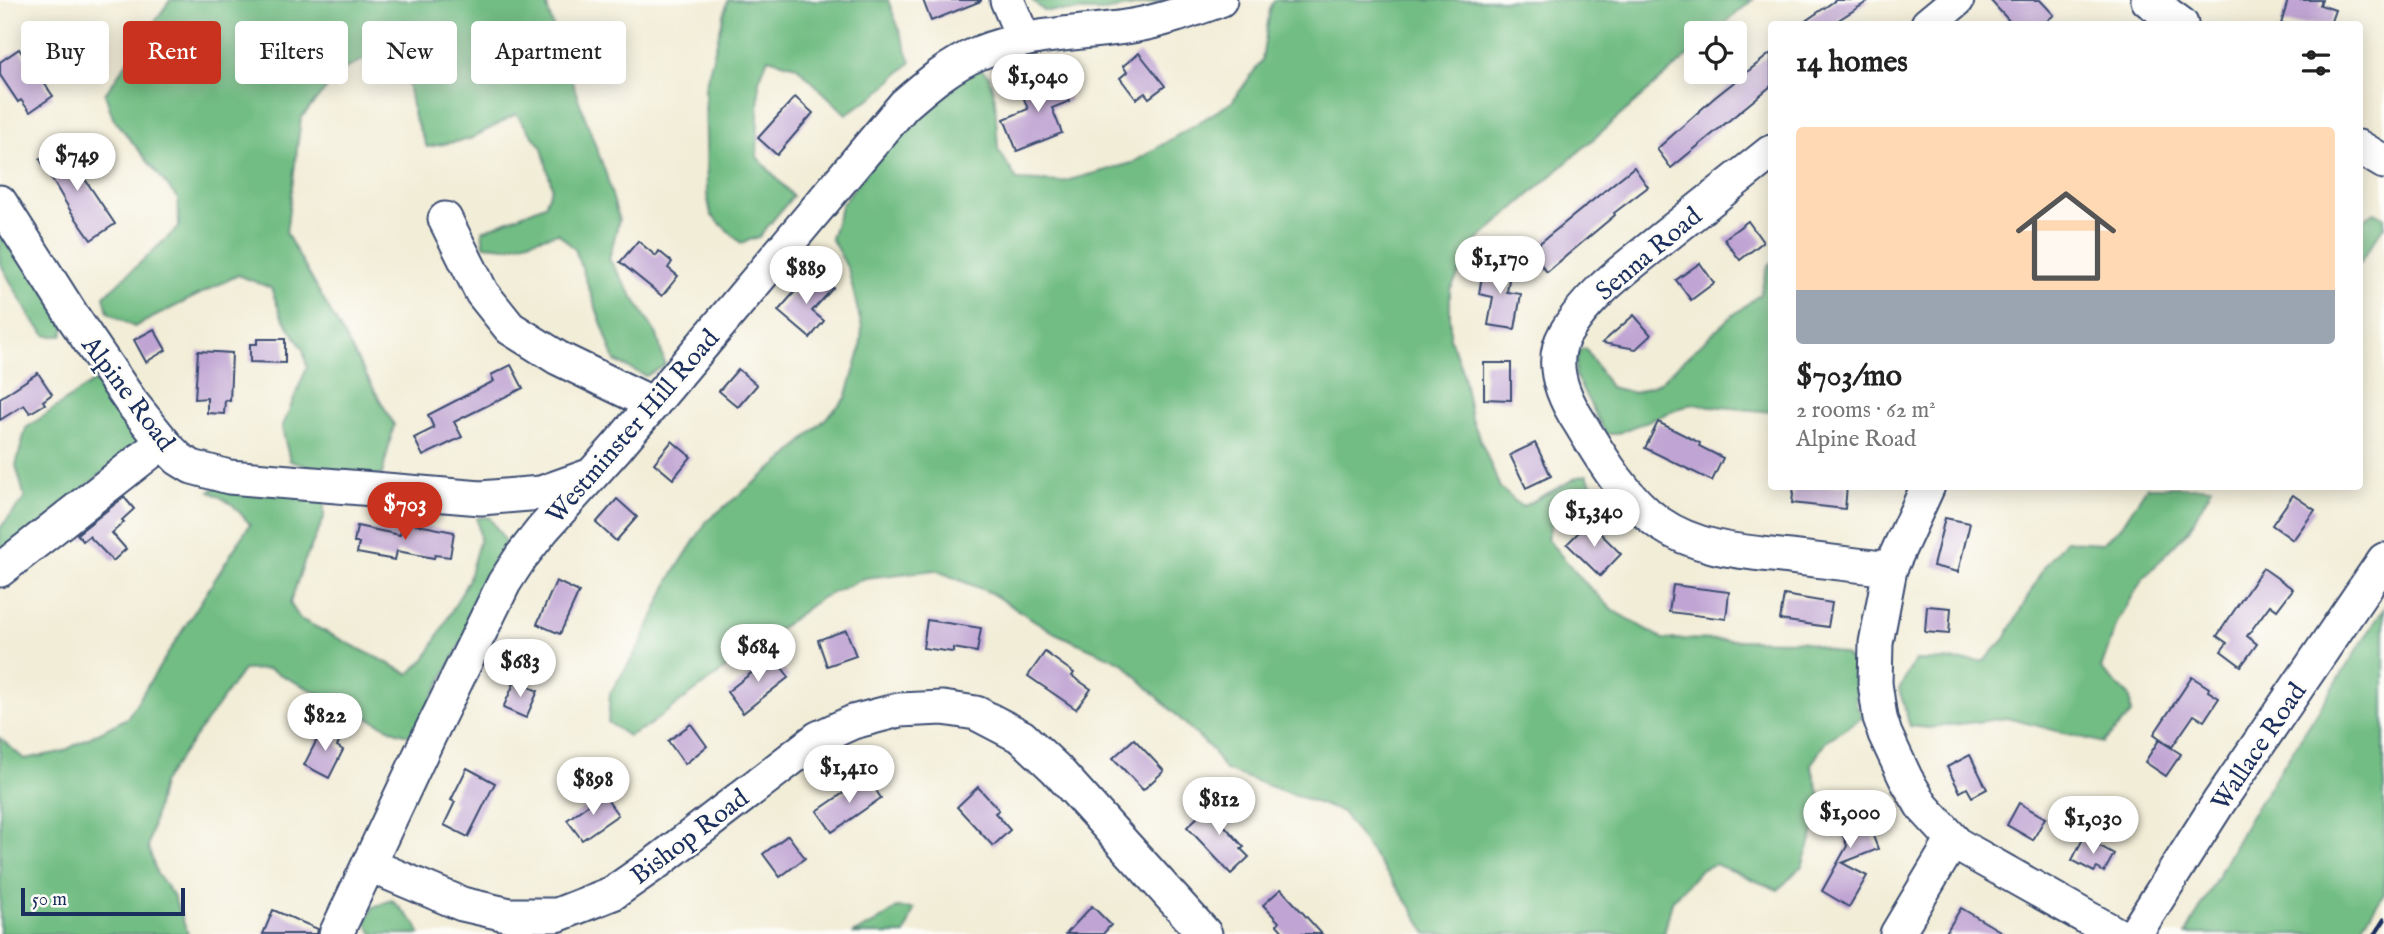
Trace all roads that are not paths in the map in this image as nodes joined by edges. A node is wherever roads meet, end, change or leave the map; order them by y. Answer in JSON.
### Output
{"nodes":[{"id":1,"x":1007,"y":0,"type":"edge"},
{"id":2,"x":1220,"y":0,"type":"edge"},
{"id":3,"x":1957,"y":0,"type":"edge"},
{"id":4,"x":2148,"y":0,"type":"edge"},
{"id":5,"x":1932,"y":21,"type":"edge"},
{"id":6,"x":2177,"y":21,"type":"edge"},
{"id":7,"x":1024,"y":40,"type":"junction"},
{"id":8,"x":2363,"y":149,"type":"edge"},
{"id":9,"x":1768,"y":154,"type":"edge"},
{"id":10,"x":2384,"y":162,"type":"edge"},
{"id":11,"x":0,"y":202,"type":"edge"},
{"id":12,"x":445,"y":219,"type":"dead end"},
{"id":13,"x":653,"y":404,"type":"junction"},
{"id":14,"x":163,"y":442,"type":"junction"},
{"id":15,"x":592,"y":474,"type":"junction"},
{"id":16,"x":1926,"y":490,"type":"edge"},
{"id":17,"x":490,"y":497,"type":"junction"},
{"id":18,"x":534,"y":540,"type":"junction"},
{"id":19,"x":2384,"y":560,"type":"edge"},
{"id":20,"x":1891,"y":569,"type":"junction"},
{"id":21,"x":0,"y":570,"type":"edge"},
{"id":22,"x":1953,"y":840,"type":"junction"},
{"id":23,"x":369,"y":865,"type":"junction"},
{"id":24,"x":336,"y":934,"type":"edge"},
{"id":25,"x":1205,"y":934,"type":"edge"},
{"id":26,"x":1897,"y":934,"type":"edge"},
{"id":27,"x":2116,"y":934,"type":"edge"},
{"id":28,"x":2135,"y":934,"type":"edge"}],
"edges":[{"from":1,"to":7,"type":"street"},
{"from":2,"to":7,"type":"street","name":"Westminster Hill Road"},
{"from":3,"to":5,"type":"street"},
{"from":4,"to":6,"type":"street"},
{"from":7,"to":13,"type":"street","name":"Westminster Hill Road"},
{"from":8,"to":10,"type":"street"},
{"from":9,"to":20,"type":"street","name":"Senna Road"},
{"from":11,"to":14,"type":"street","name":"Alpine Road"},
{"from":12,"to":13,"type":"street"},
{"from":13,"to":15,"type":"street","name":"Westminster Hill Road"},
{"from":14,"to":17,"type":"street","name":"Alpine Road"},
{"from":14,"to":21,"type":"street"},
{"from":15,"to":17,"type":"street","name":"Alpine Road"},
{"from":15,"to":18,"type":"street","name":"Westminster Hill Road"},
{"from":16,"to":20,"type":"street"},
{"from":17,"to":18,"type":"street"},
{"from":18,"to":23,"type":"street","name":"Westminster Hill Road"},
{"from":19,"to":28,"type":"street","name":"Wallace Road"},
{"from":20,"to":22,"type":"street"},
{"from":22,"to":26,"type":"street"},
{"from":22,"to":27,"type":"street"},
{"from":23,"to":24,"type":"street","name":"Westminster Hill Road"},
{"from":23,"to":25,"type":"street","name":"Bishop Road"}]}
